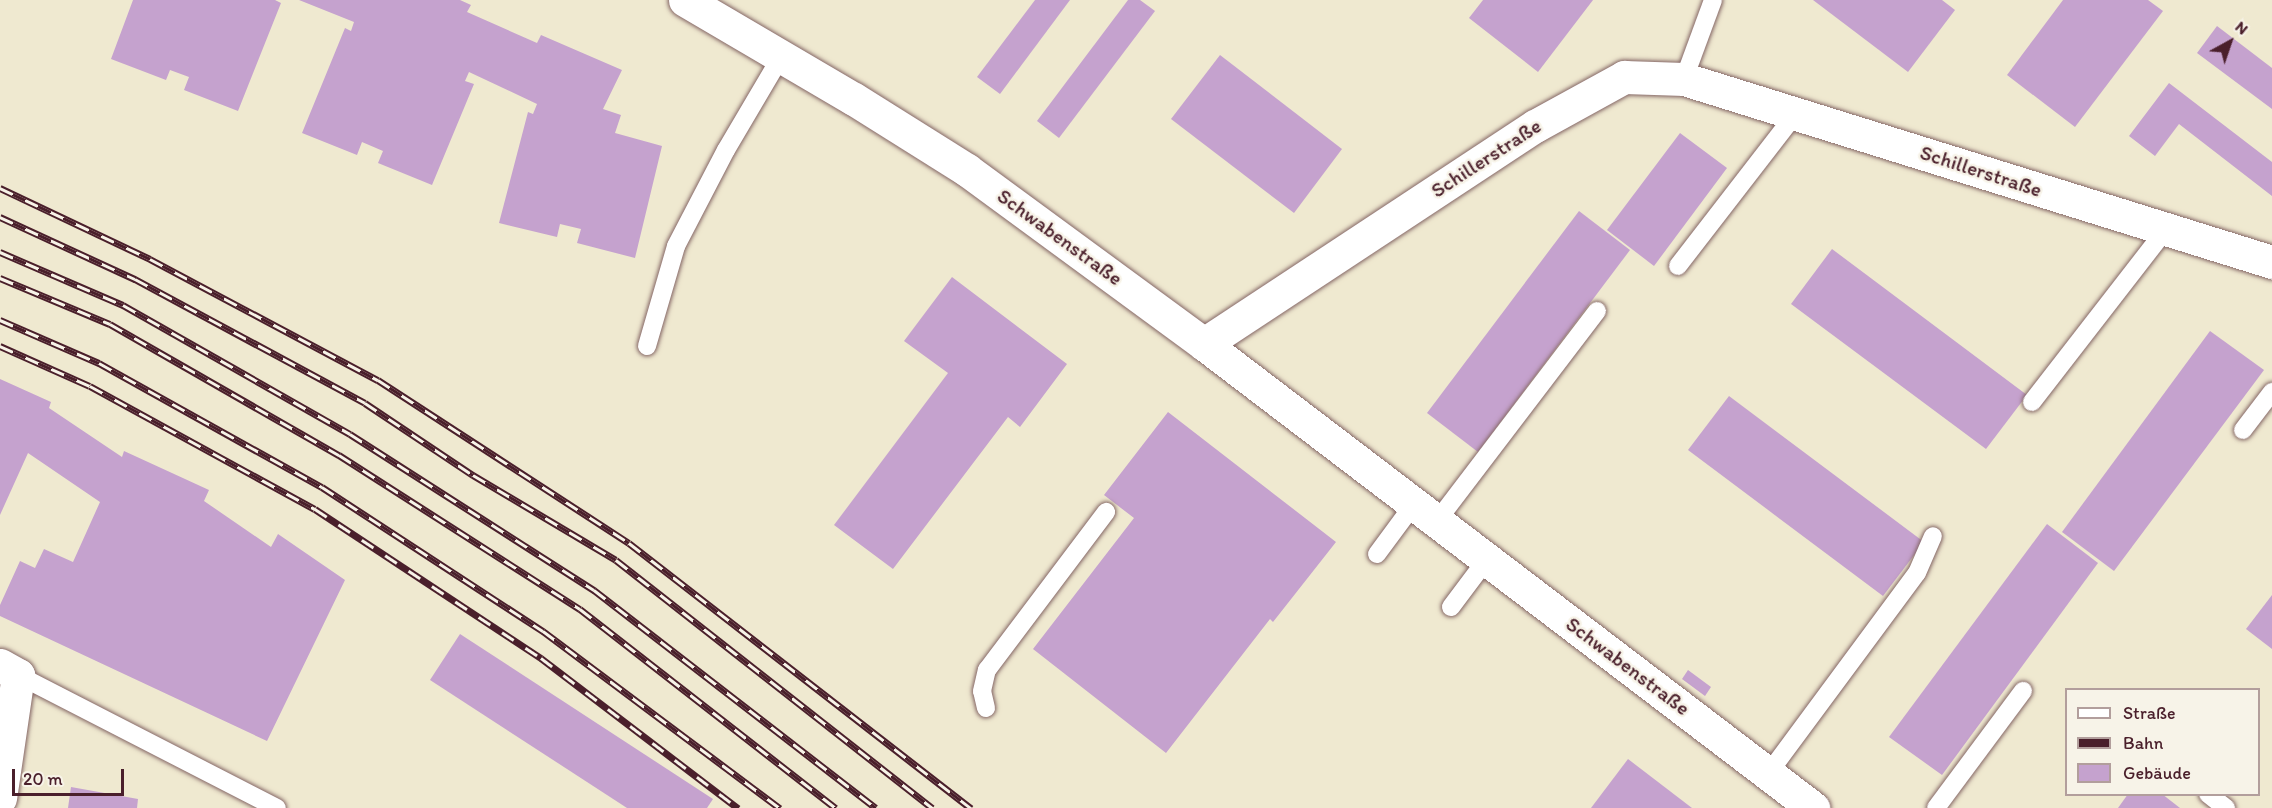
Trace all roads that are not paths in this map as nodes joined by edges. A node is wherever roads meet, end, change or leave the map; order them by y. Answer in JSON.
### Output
{"nodes":[{"id":1,"x":685,"y":0,"type":"edge"},
{"id":2,"x":1713,"y":0,"type":"edge"},
{"id":3,"x":782,"y":55,"type":"junction"},
{"id":4,"x":1684,"y":79,"type":"junction"},
{"id":5,"x":1797,"y":112,"type":"junction"},
{"id":6,"x":2166,"y":229,"type":"junction"},
{"id":7,"x":2272,"y":262,"type":"edge"},
{"id":8,"x":1678,"y":266,"type":"dead end"},
{"id":9,"x":1597,"y":310,"type":"dead end"},
{"id":10,"x":1204,"y":344,"type":"junction"},
{"id":11,"x":647,"y":346,"type":"dead end"},
{"id":12,"x":2272,"y":392,"type":"edge"},
{"id":13,"x":2032,"y":402,"type":"dead end"},
{"id":14,"x":2243,"y":430,"type":"dead end"},
{"id":15,"x":1106,"y":512,"type":"dead end"},
{"id":16,"x":1426,"y":512,"type":"junction"},
{"id":17,"x":1934,"y":536,"type":"dead end"},
{"id":18,"x":1377,"y":554,"type":"dead end"},
{"id":19,"x":1487,"y":559,"type":"junction"},
{"id":20,"x":1451,"y":608,"type":"dead end"},
{"id":21,"x":9,"y":670,"type":"edge"},
{"id":22,"x":2024,"y":691,"type":"dead end"},
{"id":23,"x":986,"y":708,"type":"dead end"},
{"id":24,"x":1768,"y":774,"type":"junction"},
{"id":25,"x":2209,"y":796,"type":"edge"},
{"id":26,"x":0,"y":798,"type":"edge"},
{"id":27,"x":277,"y":808,"type":"edge"},
{"id":28,"x":1813,"y":808,"type":"edge"},
{"id":29,"x":1936,"y":808,"type":"edge"},
{"id":30,"x":2226,"y":808,"type":"edge"}],
"edges":[{"from":1,"to":3,"type":"street","name":"Schwabenstraße"},
{"from":2,"to":4,"type":"lane"},
{"from":3,"to":10,"type":"street","name":"Schwabenstraße"},
{"from":3,"to":11,"type":"lane"},
{"from":4,"to":5,"type":"street","name":"Schillerstraße"},
{"from":4,"to":10,"type":"street","name":"Schillerstraße"},
{"from":5,"to":6,"type":"street","name":"Schillerstraße"},
{"from":5,"to":8,"type":"lane"},
{"from":6,"to":7,"type":"street","name":"Schillerstraße"},
{"from":6,"to":13,"type":"lane"},
{"from":9,"to":16,"type":"lane"},
{"from":10,"to":16,"type":"street","name":"Schwabenstraße"},
{"from":12,"to":14,"type":"lane"},
{"from":15,"to":23,"type":"lane"},
{"from":16,"to":18,"type":"lane"},
{"from":16,"to":19,"type":"street","name":"Schwabenstraße"},
{"from":17,"to":24,"type":"lane"},
{"from":19,"to":20,"type":"lane"},
{"from":19,"to":24,"type":"street","name":"Schwabenstraße"},
{"from":21,"to":26,"type":"street"},
{"from":21,"to":27,"type":"lane"},
{"from":22,"to":29,"type":"lane"},
{"from":24,"to":28,"type":"street","name":"Schwabenstraße"},
{"from":25,"to":30,"type":"lane"}]}
